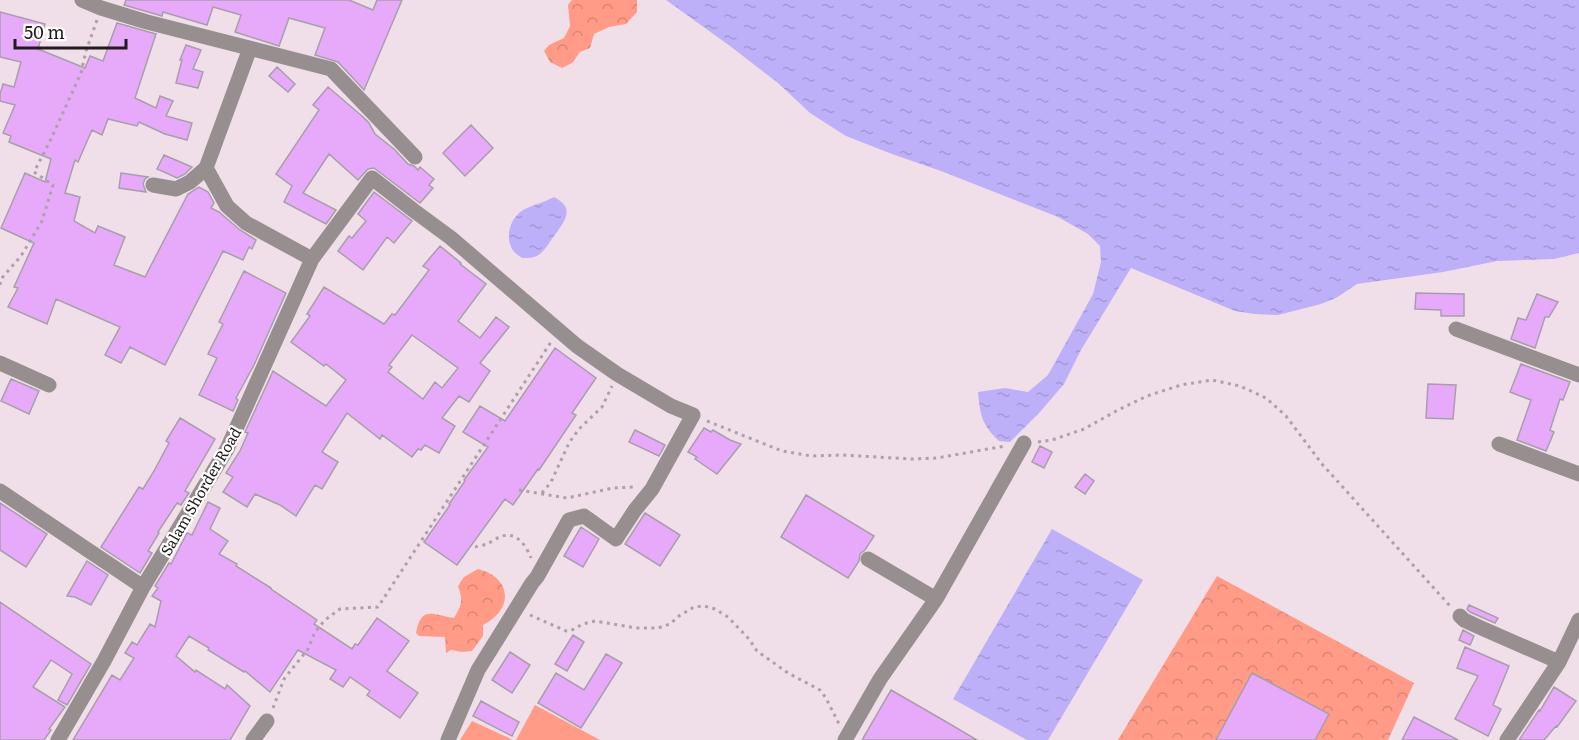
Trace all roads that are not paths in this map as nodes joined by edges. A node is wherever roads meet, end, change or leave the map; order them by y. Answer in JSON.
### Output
{"nodes":[{"id":1,"x":82,"y":0,"type":"edge"},
{"id":2,"x":250,"y":48,"type":"junction"},
{"id":3,"x":415,"y":157,"type":"dead end"},
{"id":4,"x":206,"y":168,"type":"junction"},
{"id":5,"x":153,"y":185,"type":"dead end"},
{"id":6,"x":312,"y":260,"type":"junction"},
{"id":7,"x":1456,"y":329,"type":"dead end"},
{"id":8,"x":0,"y":363,"type":"edge"},
{"id":9,"x":1579,"y":375,"type":"edge"},
{"id":10,"x":49,"y":385,"type":"dead end"},
{"id":11,"x":1024,"y":443,"type":"road end"},
{"id":12,"x":1499,"y":444,"type":"dead end"},
{"id":13,"x":1579,"y":474,"type":"edge"},
{"id":14,"x":0,"y":491,"type":"edge"},
{"id":15,"x":868,"y":559,"type":"dead end"},
{"id":16,"x":143,"y":587,"type":"junction"},
{"id":17,"x":936,"y":599,"type":"junction"},
{"id":18,"x":1460,"y":616,"type":"road end"},
{"id":19,"x":1579,"y":620,"type":"edge"},
{"id":20,"x":1559,"y":662,"type":"junction"},
{"id":21,"x":267,"y":721,"type":"road end"},
{"id":22,"x":846,"y":737,"type":"edge"},
{"id":23,"x":58,"y":740,"type":"edge"},
{"id":24,"x":253,"y":740,"type":"edge"},
{"id":25,"x":448,"y":740,"type":"edge"},
{"id":26,"x":1507,"y":740,"type":"edge"}],
"edges":[{"from":1,"to":2,"type":"street"},
{"from":2,"to":3,"type":"street"},
{"from":2,"to":4,"type":"street"},
{"from":4,"to":5,"type":"street"},
{"from":4,"to":6,"type":"street"},
{"from":6,"to":16,"type":"street","name":"Salam Shorder Road"},
{"from":6,"to":25,"type":"street","name":"Salam Shorder Road"},
{"from":7,"to":9,"type":"street"},
{"from":8,"to":10,"type":"street"},
{"from":11,"to":17,"type":"street"},
{"from":12,"to":13,"type":"street"},
{"from":14,"to":16,"type":"street"},
{"from":15,"to":17,"type":"street"},
{"from":16,"to":23,"type":"street","name":"Salam Shorder Road"},
{"from":17,"to":22,"type":"street"},
{"from":18,"to":20,"type":"street"},
{"from":19,"to":20,"type":"street"},
{"from":20,"to":26,"type":"street"},
{"from":21,"to":24,"type":"street"}]}
